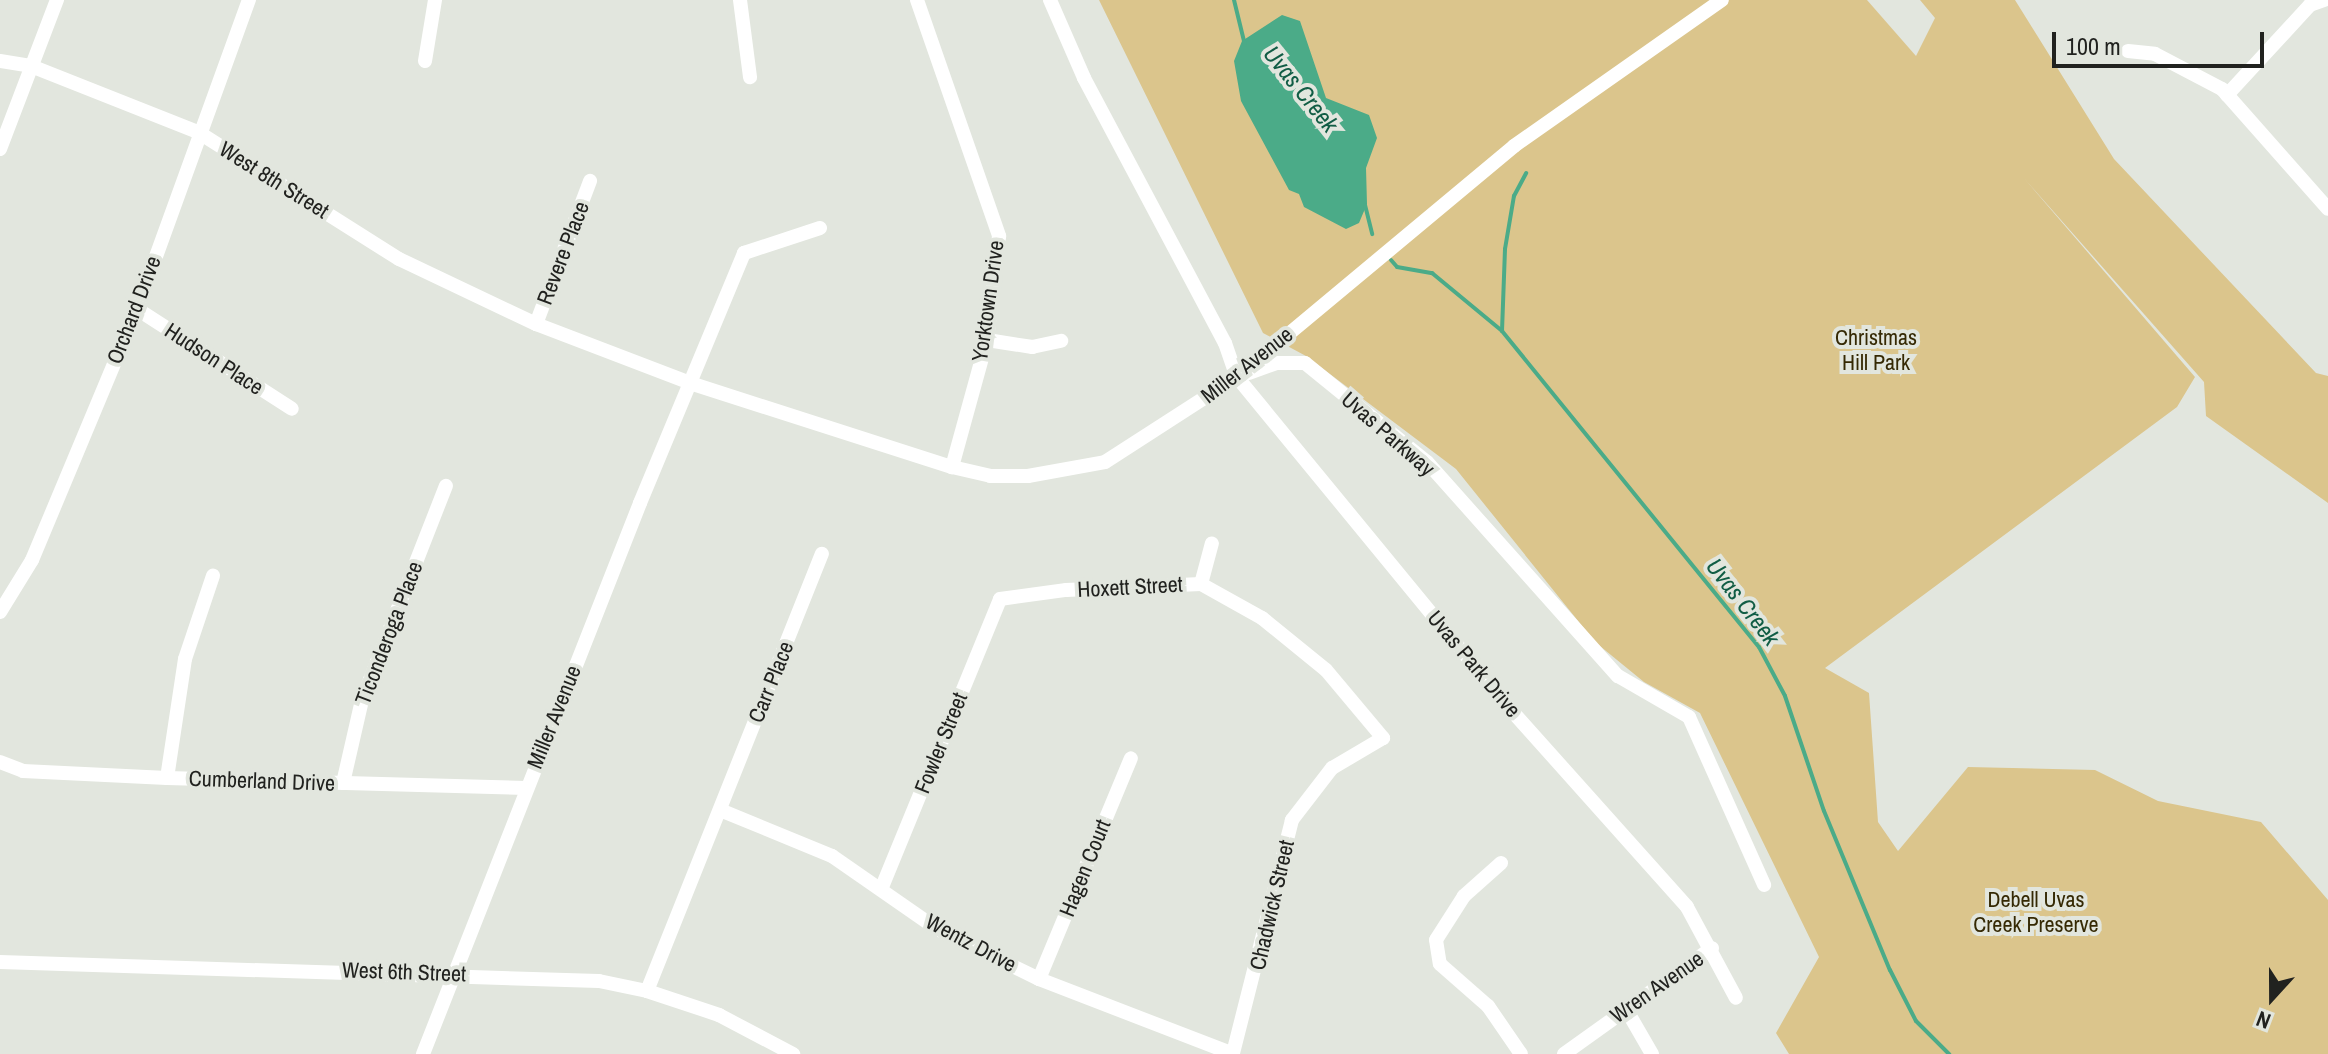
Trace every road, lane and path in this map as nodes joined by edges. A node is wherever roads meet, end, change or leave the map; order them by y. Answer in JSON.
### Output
{"nodes":[{"id":1,"x":57,"y":0,"type":"edge"},
{"id":2,"x":249,"y":0,"type":"edge"},
{"id":3,"x":435,"y":0,"type":"edge"},
{"id":4,"x":740,"y":0,"type":"edge"},
{"id":5,"x":917,"y":0,"type":"edge"},
{"id":6,"x":1050,"y":0,"type":"edge"},
{"id":7,"x":1722,"y":0,"type":"edge"},
{"id":8,"x":2324,"y":0,"type":"edge"},
{"id":9,"x":2128,"y":51,"type":"dead end"},
{"id":10,"x":0,"y":61,"type":"edge"},
{"id":11,"x":425,"y":61,"type":"dead end"},
{"id":12,"x":31,"y":66,"type":"junction"},
{"id":13,"x":750,"y":77,"type":"dead end"},
{"id":14,"x":2227,"y":95,"type":"junction"},
{"id":15,"x":198,"y":132,"type":"junction"},
{"id":16,"x":0,"y":149,"type":"edge"},
{"id":17,"x":590,"y":181,"type":"dead end"},
{"id":18,"x":2325,"y":199,"type":"edge"},
{"id":19,"x":820,"y":228,"type":"dead end"},
{"id":20,"x":137,"y":309,"type":"junction"},
{"id":21,"x":536,"y":324,"type":"junction"},
{"id":22,"x":987,"y":340,"type":"junction"},
{"id":23,"x":1061,"y":341,"type":"dead end"},
{"id":24,"x":1237,"y":377,"type":"junction"},
{"id":25,"x":693,"y":384,"type":"junction"},
{"id":26,"x":292,"y":409,"type":"dead end"},
{"id":27,"x":952,"y":467,"type":"junction"},
{"id":28,"x":446,"y":486,"type":"dead end"},
{"id":29,"x":1212,"y":543,"type":"dead end"},
{"id":30,"x":822,"y":554,"type":"dead end"},
{"id":31,"x":213,"y":576,"type":"dead end"},
{"id":32,"x":1201,"y":584,"type":"junction"},
{"id":33,"x":1000,"y":599,"type":"joint"},
{"id":34,"x":0,"y":612,"type":"edge"},
{"id":35,"x":1131,"y":758,"type":"dead end"},
{"id":36,"x":0,"y":762,"type":"edge"},
{"id":37,"x":1332,"y":768,"type":"joint"},
{"id":38,"x":167,"y":778,"type":"junction"},
{"id":39,"x":343,"y":783,"type":"junction"},
{"id":40,"x":526,"y":788,"type":"junction"},
{"id":41,"x":720,"y":810,"type":"junction"},
{"id":42,"x":1501,"y":863,"type":"dead end"},
{"id":43,"x":1764,"y":885,"type":"dead end"},
{"id":44,"x":882,"y":887,"type":"junction"},
{"id":45,"x":1712,"y":948,"type":"junction"},
{"id":46,"x":0,"y":962,"type":"edge"},
{"id":47,"x":456,"y":973,"type":"junction"},
{"id":48,"x":1039,"y":979,"type":"junction"},
{"id":49,"x":647,"y":991,"type":"junction"},
{"id":50,"x":1736,"y":998,"type":"dead end"},
{"id":51,"x":1626,"y":1009,"type":"junction"},
{"id":52,"x":423,"y":1054,"type":"edge"},
{"id":53,"x":793,"y":1054,"type":"edge"},
{"id":54,"x":1233,"y":1054,"type":"edge"},
{"id":55,"x":1521,"y":1054,"type":"edge"},
{"id":56,"x":1564,"y":1054,"type":"edge"},
{"id":57,"x":1652,"y":1054,"type":"edge"}],
"edges":[{"from":1,"to":12,"type":"street"},
{"from":2,"to":15,"type":"street","name":"Orchard Drive"},
{"from":3,"to":11,"type":"street"},
{"from":4,"to":13,"type":"street"},
{"from":5,"to":22,"type":"street","name":"Yorktown Drive"},
{"from":6,"to":24,"type":"street"},
{"from":7,"to":24,"type":"street","name":"Miller Avenue"},
{"from":8,"to":14,"type":"street"},
{"from":9,"to":14,"type":"street"},
{"from":10,"to":12,"type":"street","name":"West 8th Street"},
{"from":12,"to":15,"type":"street","name":"West 8th Street"},
{"from":12,"to":16,"type":"street"},
{"from":14,"to":18,"type":"street"},
{"from":15,"to":20,"type":"street","name":"Orchard Drive"},
{"from":15,"to":21,"type":"street","name":"West 8th Street"},
{"from":17,"to":21,"type":"street","name":"Revere Place"},
{"from":19,"to":25,"type":"street"},
{"from":20,"to":26,"type":"street","name":"Hudson Place"},
{"from":20,"to":34,"type":"street","name":"Orchard Drive"},
{"from":21,"to":25,"type":"street","name":"Miller Avenue"},
{"from":22,"to":23,"type":"street"},
{"from":22,"to":27,"type":"street","name":"Yorktown Drive"},
{"from":24,"to":27,"type":"street","name":"Miller Avenue"},
{"from":24,"to":43,"type":"street","name":"Uvas Parkway"},
{"from":24,"to":45,"type":"street","name":"Uvas Park Drive"},
{"from":25,"to":27,"type":"street","name":"Miller Avenue"},
{"from":25,"to":40,"type":"street","name":"Miller Avenue"},
{"from":28,"to":39,"type":"street","name":"Ticonderoga Place"},
{"from":29,"to":32,"type":"street"},
{"from":30,"to":41,"type":"street","name":"Carr Place"},
{"from":31,"to":38,"type":"street"},
{"from":32,"to":33,"type":"street","name":"Hoxett Street"},
{"from":32,"to":37,"type":"street","name":"Hoxett Street"},
{"from":33,"to":44,"type":"street","name":"Fowler Street"},
{"from":35,"to":48,"type":"street","name":"Hagen Court"},
{"from":36,"to":38,"type":"street","name":"Cumberland Drive"},
{"from":37,"to":54,"type":"street","name":"Chadwick Street"},
{"from":38,"to":39,"type":"street","name":"Cumberland Drive"},
{"from":39,"to":40,"type":"street","name":"Cumberland Drive"},
{"from":40,"to":47,"type":"street","name":"Miller Avenue"},
{"from":41,"to":44,"type":"street","name":"Wentz Drive"},
{"from":41,"to":49,"type":"street","name":"Carr Place"},
{"from":42,"to":55,"type":"street"},
{"from":44,"to":48,"type":"street","name":"Wentz Drive"},
{"from":45,"to":50,"type":"street","name":"Uvas Park Drive"},
{"from":45,"to":51,"type":"street","name":"Wren Avenue"},
{"from":46,"to":47,"type":"street","name":"West 6th Street"},
{"from":47,"to":49,"type":"street","name":"West 6th Street"},
{"from":47,"to":52,"type":"street","name":"Miller Avenue"},
{"from":48,"to":54,"type":"street","name":"Wentz Drive"},
{"from":49,"to":53,"type":"street","name":"West 6th Street"},
{"from":51,"to":56,"type":"street","name":"Wren Avenue"},
{"from":51,"to":57,"type":"street"}]}
